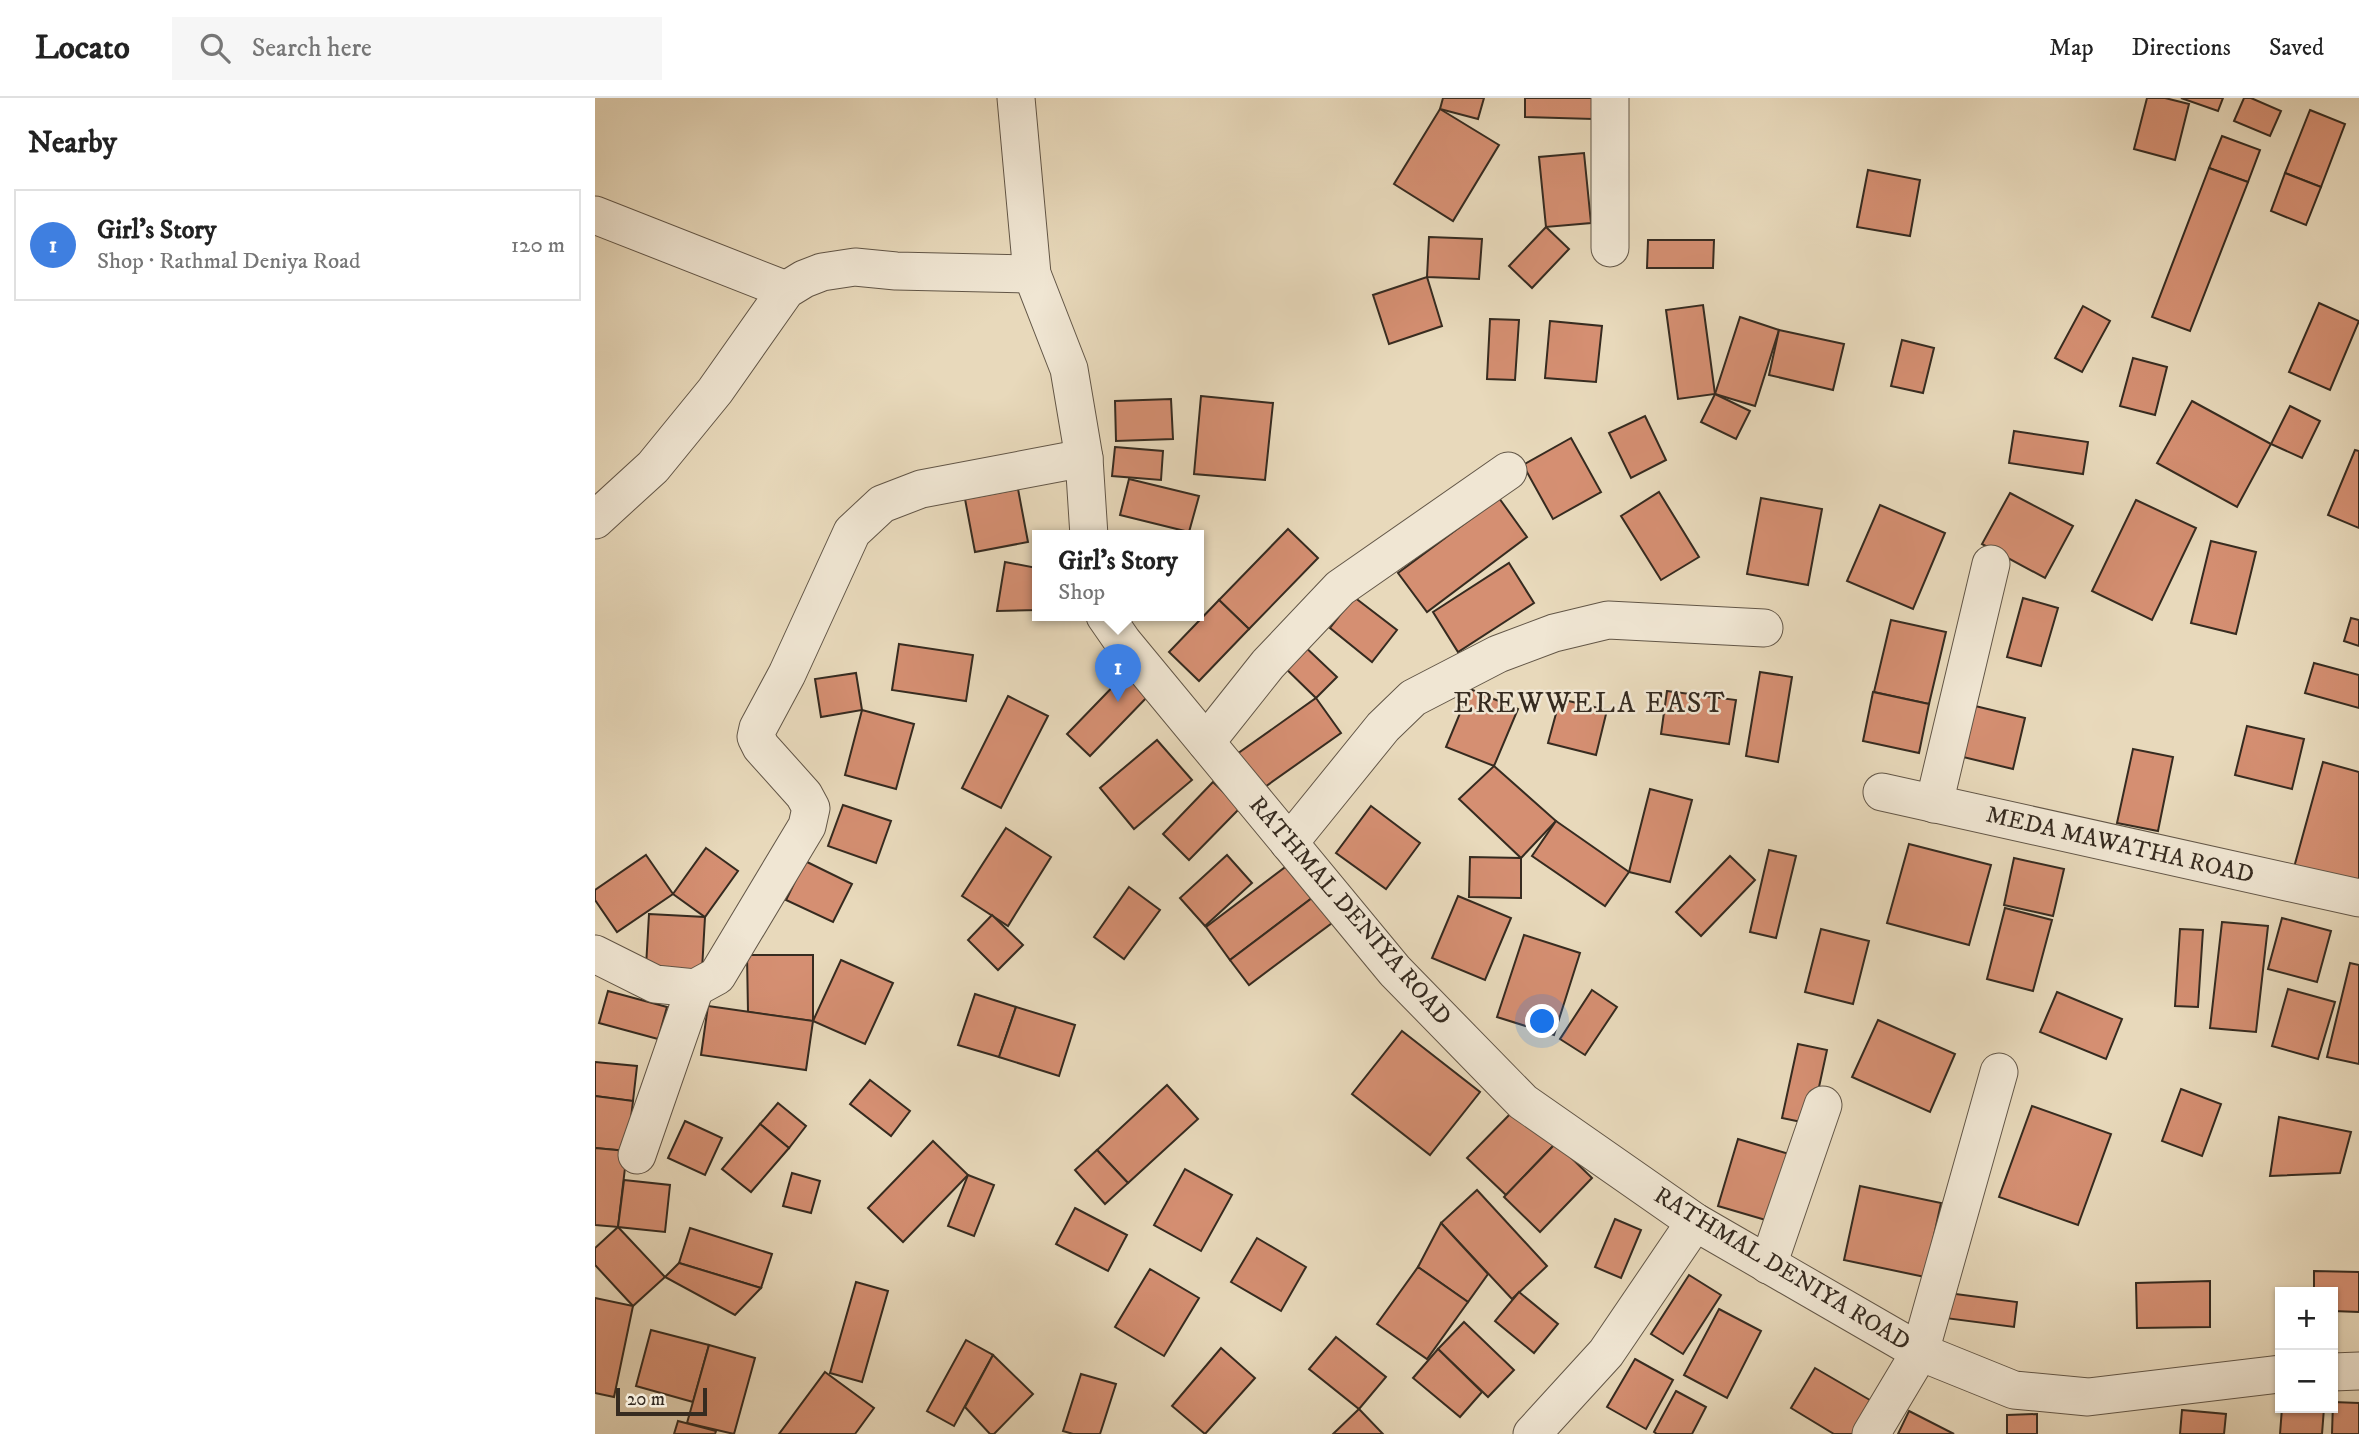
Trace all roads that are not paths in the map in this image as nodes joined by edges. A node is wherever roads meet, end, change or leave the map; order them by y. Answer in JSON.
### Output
{"nodes":[{"id":1,"x":1016,"y":98,"type":"edge"},
{"id":2,"x":1611,"y":98,"type":"edge"},
{"id":3,"x":595,"y":215,"type":"edge"},
{"id":4,"x":1610,"y":248,"type":"dead end"},
{"id":5,"x":1032,"y":274,"type":"junction"},
{"id":6,"x":786,"y":290,"type":"junction"},
{"id":7,"x":1084,"y":458,"type":"junction"},
{"id":8,"x":1508,"y":471,"type":"dead end"},
{"id":9,"x":595,"y":520,"type":"edge"},
{"id":10,"x":1090,"y":530,"type":"edge"},
{"id":11,"x":1990,"y":564,"type":"dead end"},
{"id":12,"x":1108,"y":621,"type":"edge"},
{"id":13,"x":1764,"y":628,"type":"dead end"},
{"id":14,"x":1206,"y":742,"type":"junction"},
{"id":15,"x":1882,"y":792,"type":"dead end"},
{"id":16,"x":1934,"y":804,"type":"junction"},
{"id":17,"x":1289,"y":843,"type":"junction"},
{"id":18,"x":2359,"y":898,"type":"edge"},
{"id":19,"x":595,"y":954,"type":"edge"},
{"id":20,"x":695,"y":988,"type":"junction"},
{"id":21,"x":1999,"y":1072,"type":"dead end"},
{"id":22,"x":1823,"y":1105,"type":"dead end"},
{"id":23,"x":636,"y":1155,"type":"dead end"},
{"id":24,"x":1695,"y":1222,"type":"junction"},
{"id":25,"x":1768,"y":1265,"type":"junction"},
{"id":26,"x":1920,"y":1352,"type":"junction"},
{"id":27,"x":2359,"y":1371,"type":"edge"},
{"id":28,"x":2338,"y":1372,"type":"edge"},
{"id":29,"x":2275,"y":1375,"type":"edge"},
{"id":30,"x":1532,"y":1434,"type":"edge"},
{"id":31,"x":1871,"y":1434,"type":"edge"}],
"edges":[{"from":1,"to":5,"type":"street"},
{"from":2,"to":4,"type":"street"},
{"from":3,"to":6,"type":"street"},
{"from":5,"to":6,"type":"street"},
{"from":5,"to":7,"type":"street"},
{"from":6,"to":9,"type":"street"},
{"from":7,"to":10,"type":"street"},
{"from":7,"to":20,"type":"street"},
{"from":8,"to":14,"type":"street"},
{"from":11,"to":16,"type":"street"},
{"from":12,"to":14,"type":"street","name":"RATHMAL DENIYA ROAD"},
{"from":13,"to":17,"type":"street"},
{"from":14,"to":17,"type":"street","name":"RATHMAL DENIYA ROAD"},
{"from":15,"to":16,"type":"street","name":"MEDA MAWATHA ROAD"},
{"from":16,"to":18,"type":"street","name":"MEDA MAWATHA ROAD"},
{"from":17,"to":24,"type":"street","name":"RATHMAL DENIYA ROAD"},
{"from":19,"to":20,"type":"street"},
{"from":20,"to":23,"type":"street"},
{"from":21,"to":26,"type":"street"},
{"from":22,"to":25,"type":"street"},
{"from":24,"to":25,"type":"street","name":"RATHMAL DENIYA ROAD"},
{"from":24,"to":30,"type":"street"},
{"from":25,"to":26,"type":"street","name":"RATHMAL DENIYA ROAD"},
{"from":26,"to":29,"type":"street","name":"RATHMAL DENIYA ROAD"},
{"from":26,"to":31,"type":"street"},
{"from":27,"to":28,"type":"street"}]}
